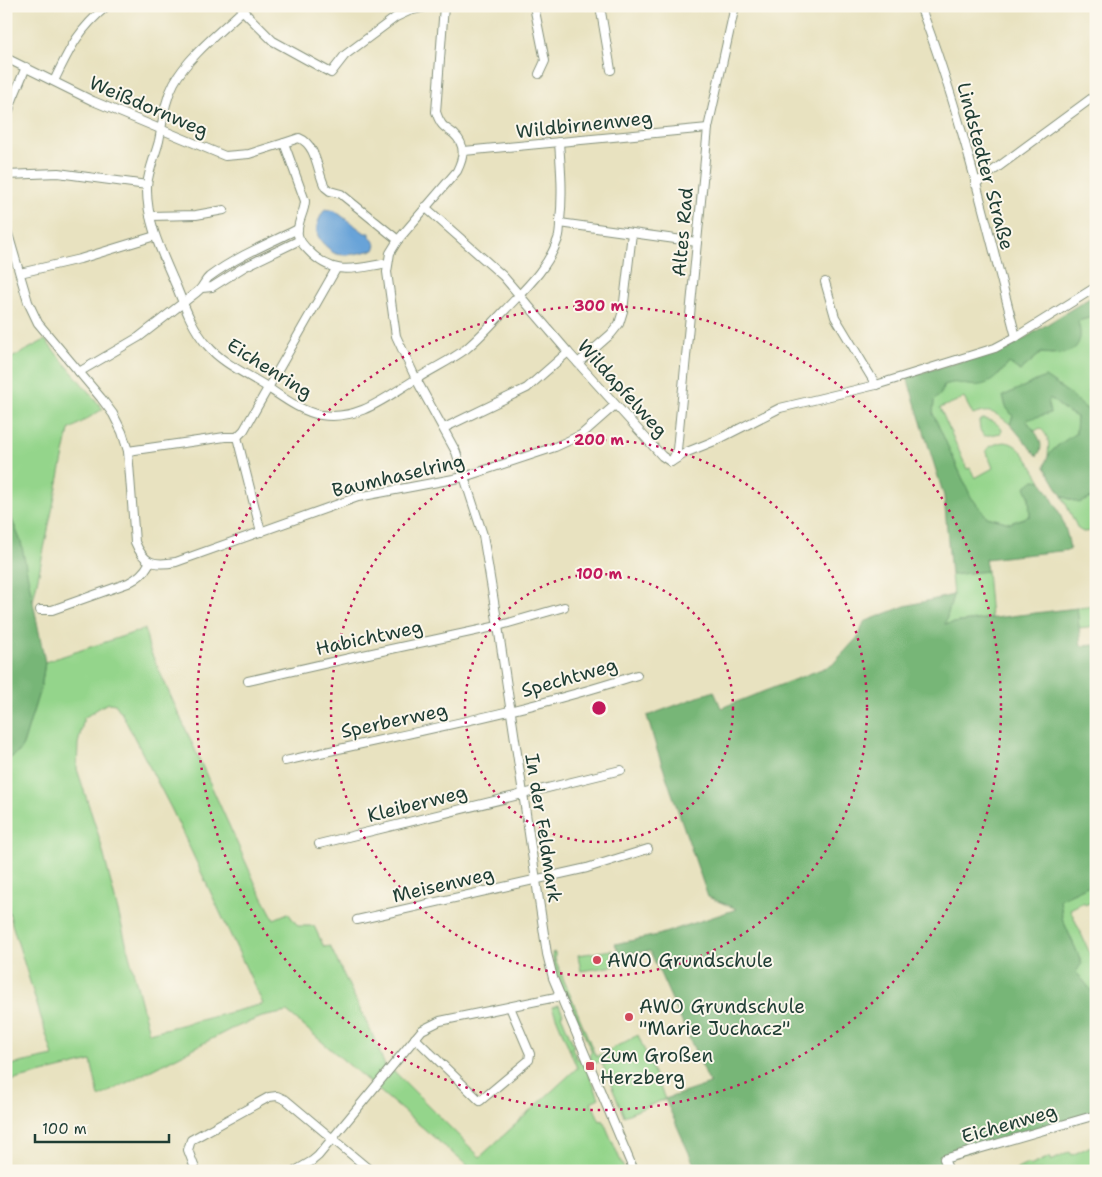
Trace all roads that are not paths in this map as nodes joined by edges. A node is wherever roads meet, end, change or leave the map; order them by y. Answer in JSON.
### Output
{"nodes":[{"id":1,"x":107,"y":6,"type":"edge"},
{"id":2,"x":430,"y":6,"type":"edge"},
{"id":3,"x":444,"y":6,"type":"edge"},
{"id":4,"x":534,"y":6,"type":"edge"},
{"id":5,"x":600,"y":6,"type":"edge"},
{"id":6,"x":735,"y":6,"type":"edge"},
{"id":7,"x":920,"y":6,"type":"edge"},
{"id":8,"x":245,"y":8,"type":"edge"},
{"id":9,"x":6,"y":58,"type":"edge"},
{"id":10,"x":26,"y":67,"type":"junction"},
{"id":11,"x":611,"y":70,"type":"dead end"},
{"id":12,"x":539,"y":74,"type":"dead end"},
{"id":13,"x":54,"y":82,"type":"junction"},
{"id":14,"x":1096,"y":94,"type":"edge"},
{"id":15,"x":6,"y":120,"type":"edge"},
{"id":16,"x":708,"y":128,"type":"junction"},
{"id":17,"x":161,"y":129,"type":"junction"},
{"id":18,"x":559,"y":142,"type":"junction"},
{"id":19,"x":284,"y":144,"type":"junction"},
{"id":20,"x":464,"y":151,"type":"junction"},
{"id":21,"x":6,"y":175,"type":"edge"},
{"id":22,"x":975,"y":184,"type":"junction"},
{"id":23,"x":147,"y":185,"type":"junction"},
{"id":24,"x":425,"y":207,"type":"junction"},
{"id":25,"x":224,"y":210,"type":"dead end"},
{"id":26,"x":150,"y":216,"type":"junction"},
{"id":27,"x":560,"y":223,"type":"junction"},
{"id":28,"x":6,"y":227,"type":"edge"},
{"id":29,"x":298,"y":229,"type":"junction"},
{"id":30,"x":632,"y":233,"type":"junction"},
{"id":31,"x":155,"y":236,"type":"junction"},
{"id":32,"x":300,"y":240,"type":"junction"},
{"id":33,"x":398,"y":240,"type":"junction"},
{"id":34,"x":697,"y":242,"type":"junction"},
{"id":35,"x":388,"y":263,"type":"junction"},
{"id":36,"x":336,"y":269,"type":"junction"},
{"id":37,"x":20,"y":273,"type":"junction"},
{"id":38,"x":826,"y":282,"type":"dead end"},
{"id":39,"x":1096,"y":287,"type":"edge"},
{"id":40,"x":202,"y":288,"type":"junction"},
{"id":41,"x":519,"y":295,"type":"junction"},
{"id":42,"x":184,"y":303,"type":"junction"},
{"id":43,"x":1016,"y":337,"type":"junction"},
{"id":44,"x":568,"y":352,"type":"junction"},
{"id":45,"x":578,"y":363,"type":"junction"},
{"id":46,"x":79,"y":372,"type":"junction"},
{"id":47,"x":416,"y":378,"type":"junction"},
{"id":48,"x":876,"y":385,"type":"junction"},
{"id":49,"x":268,"y":388,"type":"junction"},
{"id":50,"x":615,"y":405,"type":"junction"},
{"id":51,"x":444,"y":428,"type":"junction"},
{"id":52,"x":236,"y":437,"type":"junction"},
{"id":53,"x":128,"y":451,"type":"junction"},
{"id":54,"x":671,"y":462,"type":"junction"},
{"id":55,"x":464,"y":477,"type":"junction"},
{"id":56,"x":262,"y":532,"type":"junction"},
{"id":57,"x":150,"y":562,"type":"junction"},
{"id":58,"x":564,"y":607,"type":"dead end"},
{"id":59,"x":40,"y":610,"type":"dead end"},
{"id":60,"x":498,"y":626,"type":"junction"},
{"id":61,"x":637,"y":675,"type":"dead end"},
{"id":62,"x":248,"y":681,"type":"dead end"},
{"id":63,"x":511,"y":711,"type":"junction"},
{"id":64,"x":285,"y":761,"type":"dead end"},
{"id":65,"x":621,"y":770,"type":"dead end"},
{"id":66,"x":522,"y":794,"type":"junction"},
{"id":67,"x":319,"y":844,"type":"dead end"},
{"id":68,"x":648,"y":848,"type":"dead end"},
{"id":69,"x":536,"y":879,"type":"junction"},
{"id":70,"x":357,"y":920,"type":"dead end"},
{"id":71,"x":561,"y":996,"type":"junction"},
{"id":72,"x":510,"y":1007,"type":"junction"},
{"id":73,"x":415,"y":1038,"type":"junction"},
{"id":74,"x":1096,"y":1116,"type":"edge"},
{"id":75,"x":332,"y":1138,"type":"junction"},
{"id":76,"x":196,"y":1171,"type":"edge"},
{"id":77,"x":295,"y":1171,"type":"edge"},
{"id":78,"x":371,"y":1171,"type":"edge"},
{"id":79,"x":634,"y":1171,"type":"edge"},
{"id":80,"x":949,"y":1171,"type":"edge"}],
"edges":[{"from":1,"to":13,"type":"street"},
{"from":2,"to":8,"type":"street"},
{"from":3,"to":20,"type":"street"},
{"from":4,"to":12,"type":"street"},
{"from":5,"to":11,"type":"street"},
{"from":6,"to":16,"type":"street","name":"Altes Rad"},
{"from":7,"to":22,"type":"street","name":"Lindstedter Straße"},
{"from":8,"to":17,"type":"street","name":"Eichenring"},
{"from":9,"to":10,"type":"street","name":"Weißdornweg"},
{"from":10,"to":13,"type":"street","name":"Weißdornweg"},
{"from":10,"to":15,"type":"street"},
{"from":13,"to":17,"type":"street","name":"Weißdornweg"},
{"from":14,"to":22,"type":"street"},
{"from":16,"to":18,"type":"street","name":"Wildbirnenweg"},
{"from":16,"to":34,"type":"street","name":"Altes Rad"},
{"from":17,"to":19,"type":"street","name":"Weißdornweg"},
{"from":17,"to":23,"type":"street","name":"Eichenring"},
{"from":18,"to":20,"type":"street","name":"Wildbirnenweg"},
{"from":18,"to":27,"type":"street","name":"Eichenring"},
{"from":19,"to":29,"type":"street"},
{"from":19,"to":33,"type":"street","name":"Weißdornweg"},
{"from":20,"to":24,"type":"street"},
{"from":21,"to":23,"type":"street"},
{"from":22,"to":43,"type":"street","name":"Lindstedter Straße"},
{"from":23,"to":26,"type":"street","name":"Eichenring"},
{"from":24,"to":33,"type":"street"},
{"from":24,"to":41,"type":"street","name":"Wildapfelweg"},
{"from":25,"to":26,"type":"street"},
{"from":26,"to":31,"type":"street","name":"Eichenring"},
{"from":27,"to":30,"type":"street"},
{"from":27,"to":41,"type":"street","name":"Eichenring"},
{"from":28,"to":37,"type":"street"},
{"from":29,"to":32,"type":"street"},
{"from":29,"to":40,"type":"street"},
{"from":30,"to":34,"type":"street"},
{"from":30,"to":45,"type":"street"},
{"from":31,"to":37,"type":"street"},
{"from":31,"to":42,"type":"street","name":"Eichenring"},
{"from":32,"to":36,"type":"street"},
{"from":32,"to":40,"type":"street"},
{"from":33,"to":35,"type":"street"},
{"from":34,"to":54,"type":"street","name":"Altes Rad"},
{"from":35,"to":36,"type":"street"},
{"from":35,"to":47,"type":"street","name":"In der Feldmark"},
{"from":36,"to":49,"type":"street"},
{"from":37,"to":46,"type":"street"},
{"from":38,"to":48,"type":"street"},
{"from":39,"to":43,"type":"street"},
{"from":40,"to":42,"type":"street"},
{"from":41,"to":44,"type":"street","name":"Wildapfelweg"},
{"from":41,"to":47,"type":"street","name":"Eichenring"},
{"from":42,"to":46,"type":"street"},
{"from":42,"to":49,"type":"street","name":"Eichenring"},
{"from":43,"to":48,"type":"street"},
{"from":44,"to":45,"type":"street","name":"Wildapfelweg"},
{"from":44,"to":51,"type":"street"},
{"from":45,"to":50,"type":"street","name":"Wildapfelweg"},
{"from":46,"to":53,"type":"street"},
{"from":47,"to":49,"type":"street","name":"Eichenring"},
{"from":47,"to":51,"type":"street","name":"In der Feldmark"},
{"from":48,"to":54,"type":"street"},
{"from":49,"to":52,"type":"street"},
{"from":50,"to":54,"type":"street","name":"Wildapfelweg"},
{"from":50,"to":55,"type":"street","name":"Baumhaselring"},
{"from":51,"to":55,"type":"street","name":"In der Feldmark"},
{"from":52,"to":53,"type":"street"},
{"from":52,"to":56,"type":"street"},
{"from":53,"to":57,"type":"street"},
{"from":55,"to":56,"type":"street","name":"Baumhaselring"},
{"from":55,"to":60,"type":"street","name":"In der Feldmark"},
{"from":56,"to":57,"type":"street","name":"Baumhaselring"},
{"from":57,"to":59,"type":"street"},
{"from":58,"to":60,"type":"street","name":"Habichtweg"},
{"from":60,"to":62,"type":"street","name":"Habichtweg"},
{"from":60,"to":63,"type":"street","name":"In der Feldmark"},
{"from":61,"to":63,"type":"street","name":"Spechtweg"},
{"from":63,"to":64,"type":"street","name":"Sperberweg"},
{"from":63,"to":66,"type":"street","name":"In der Feldmark"},
{"from":65,"to":66,"type":"street","name":"Kleiberweg"},
{"from":66,"to":67,"type":"street","name":"Kleiberweg"},
{"from":66,"to":69,"type":"street","name":"In der Feldmark"},
{"from":68,"to":69,"type":"street","name":"Meisenweg"},
{"from":69,"to":70,"type":"street","name":"Meisenweg"},
{"from":69,"to":71,"type":"street","name":"In der Feldmark"},
{"from":71,"to":72,"type":"street"},
{"from":71,"to":79,"type":"street","name":"In der Feldmark"},
{"from":72,"to":73,"type":"street"},
{"from":72,"to":73,"type":"street"},
{"from":73,"to":75,"type":"street"},
{"from":74,"to":80,"type":"street","name":"Eichenweg"},
{"from":75,"to":76,"type":"street"},
{"from":75,"to":77,"type":"street"},
{"from":75,"to":78,"type":"street"}]}
